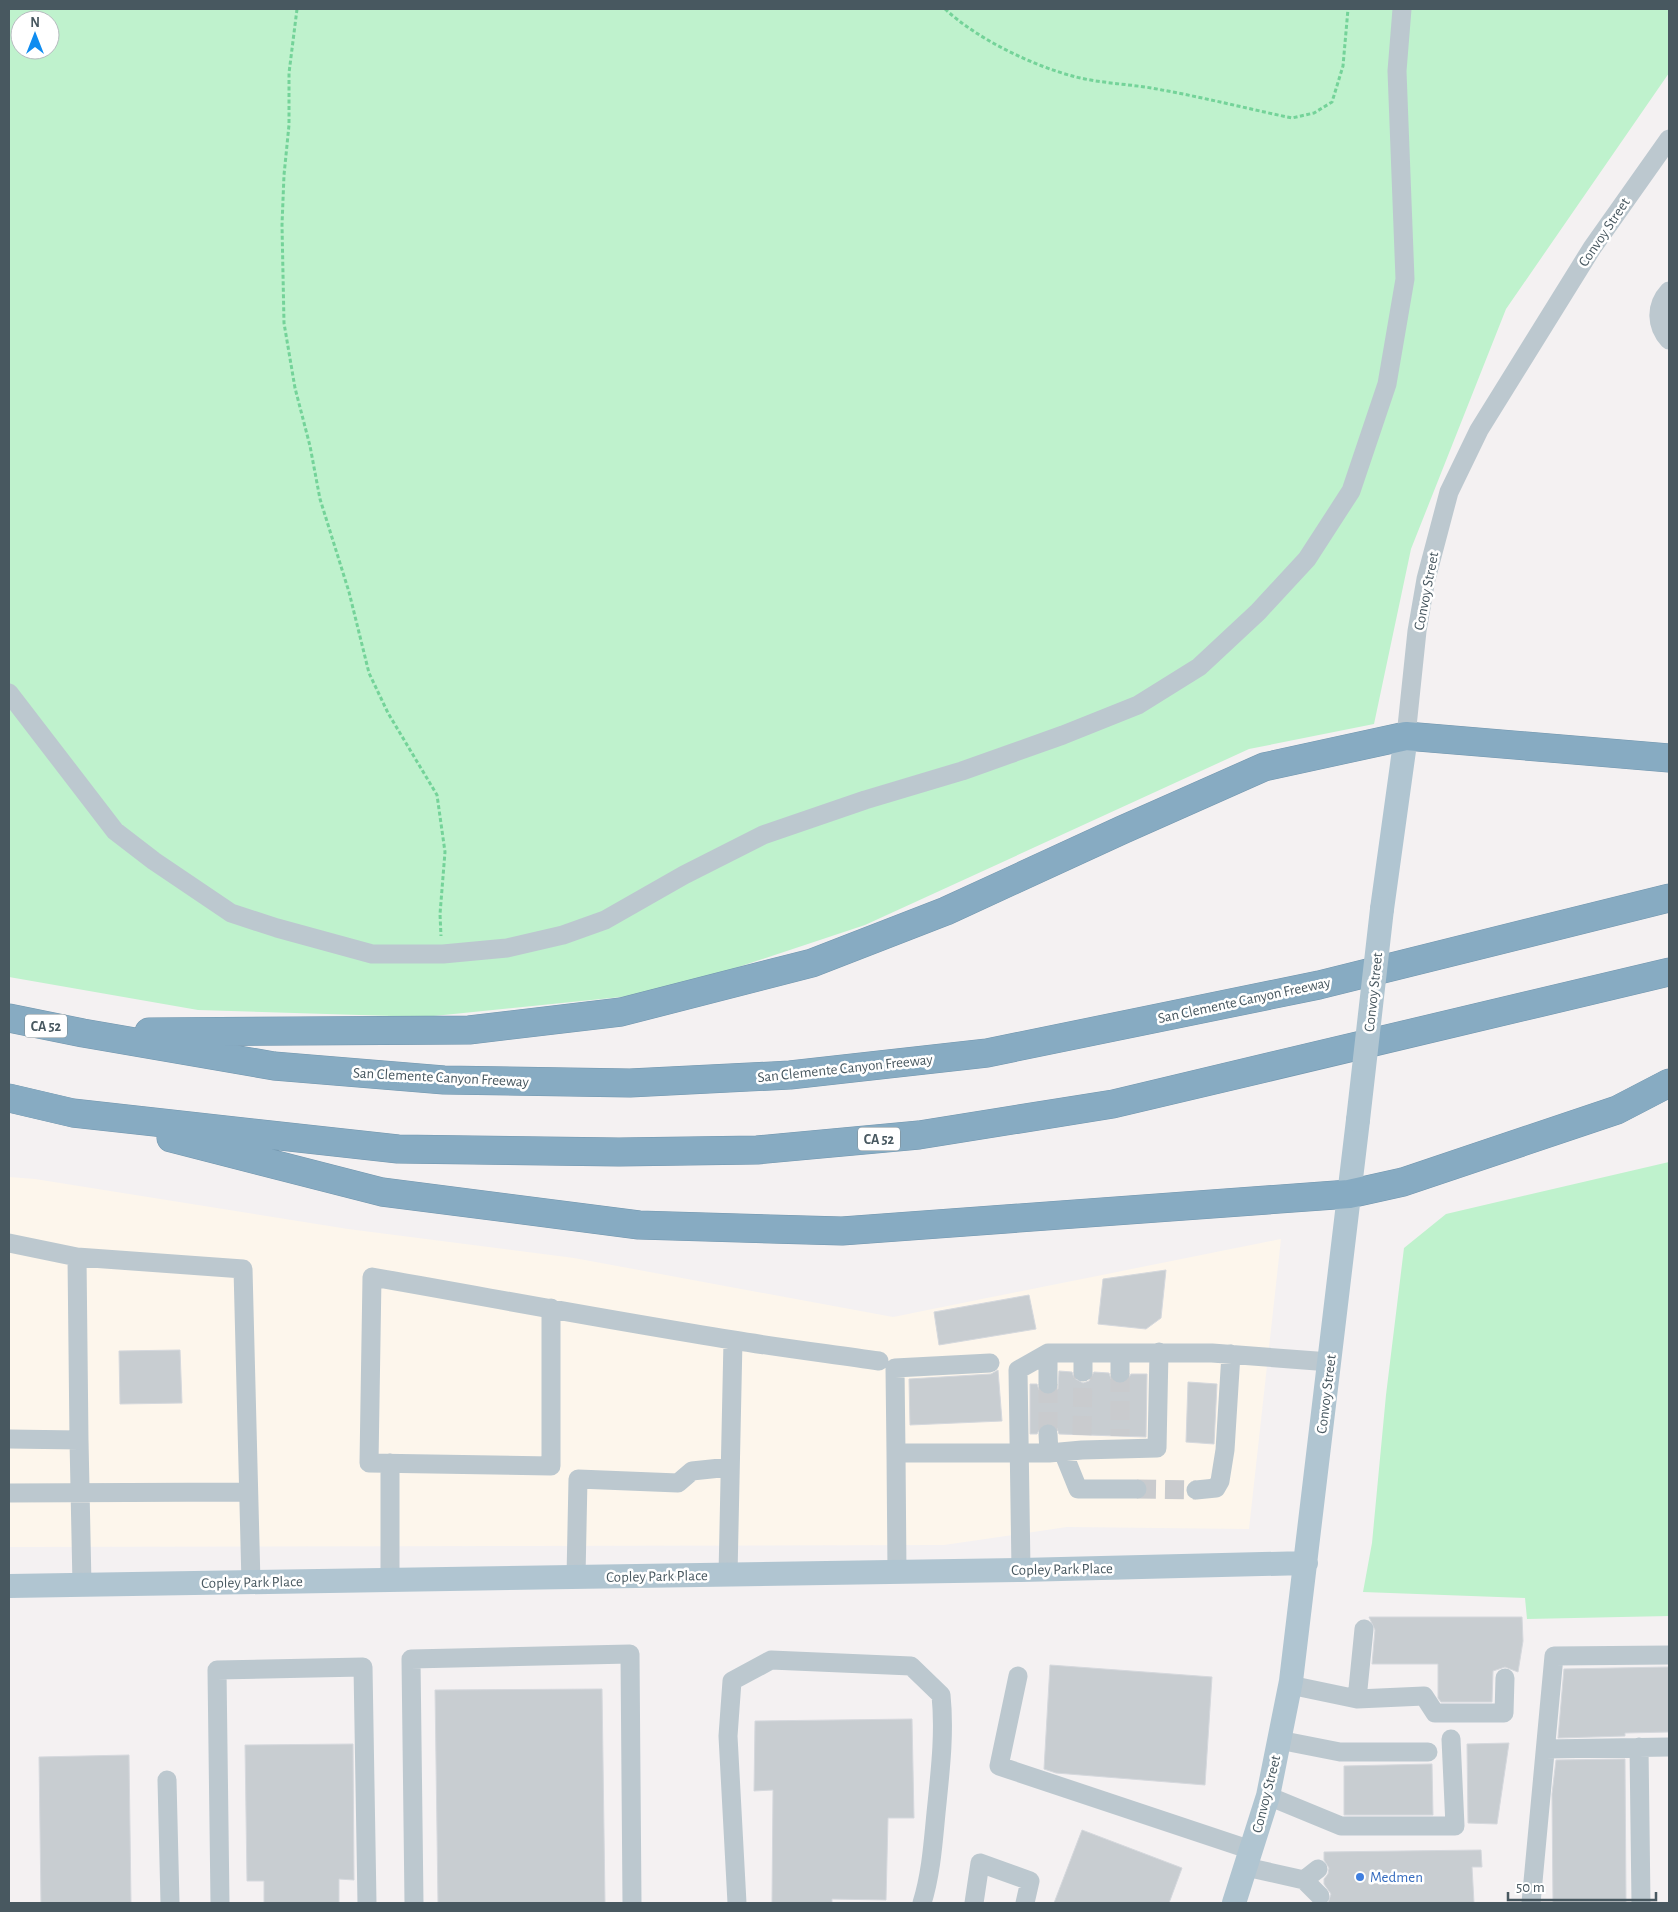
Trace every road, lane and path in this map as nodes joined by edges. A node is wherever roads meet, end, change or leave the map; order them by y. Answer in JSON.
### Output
{"nodes":[{"id":1,"x":297,"y":9,"type":"edge"},
{"id":2,"x":945,"y":9,"type":"edge"},
{"id":3,"x":1348,"y":9,"type":"edge"},
{"id":4,"x":1402,"y":9,"type":"edge"},
{"id":5,"x":1669,"y":139,"type":"edge"},
{"id":6,"x":1669,"y":291,"type":"edge"},
{"id":7,"x":1669,"y":340,"type":"edge"},
{"id":8,"x":9,"y":693,"type":"edge"},
{"id":9,"x":1406,"y":736,"type":"junction"},
{"id":10,"x":1669,"y":758,"type":"edge"},
{"id":11,"x":1669,"y":898,"type":"edge"},
{"id":12,"x":443,"y":954,"type":"junction"},
{"id":13,"x":1669,"y":972,"type":"edge"},
{"id":14,"x":9,"y":1018,"type":"edge"},
{"id":15,"x":83,"y":1033,"type":"junction"},
{"id":16,"x":1669,"y":1082,"type":"edge"},
{"id":17,"x":9,"y":1098,"type":"edge"},
{"id":18,"x":72,"y":1113,"type":"junction"},
{"id":19,"x":1349,"y":1194,"type":"junction"},
{"id":20,"x":9,"y":1243,"type":"edge"},
{"id":21,"x":77,"y":1257,"type":"junction"},
{"id":22,"x":551,"y":1308,"type":"junction"},
{"id":23,"x":733,"y":1340,"type":"junction"},
{"id":24,"x":1159,"y":1352,"type":"junction"},
{"id":25,"x":1048,"y":1353,"type":"junction"},
{"id":26,"x":1120,"y":1353,"type":"junction"},
{"id":27,"x":1231,"y":1354,"type":"junction"},
{"id":28,"x":880,"y":1361,"type":"dead end"},
{"id":29,"x":1330,"y":1362,"type":"junction"},
{"id":30,"x":990,"y":1363,"type":"dead end"},
{"id":31,"x":1120,"y":1373,"type":"tunnel mouth"},
{"id":32,"x":1048,"y":1384,"type":"tunnel mouth"},
{"id":33,"x":1048,"y":1434,"type":"tunnel mouth"},
{"id":34,"x":9,"y":1439,"type":"edge"},
{"id":35,"x":79,"y":1440,"type":"junction"},
{"id":36,"x":1020,"y":1452,"type":"junction"},
{"id":37,"x":1056,"y":1452,"type":"junction"},
{"id":38,"x":896,"y":1453,"type":"junction"},
{"id":39,"x":390,"y":1463,"type":"junction"},
{"id":40,"x":730,"y":1468,"type":"junction"},
{"id":41,"x":1137,"y":1489,"type":"tunnel mouth"},
{"id":42,"x":1196,"y":1490,"type":"tunnel mouth"},
{"id":43,"x":248,"y":1492,"type":"junction"},
{"id":44,"x":9,"y":1493,"type":"edge"},
{"id":45,"x":80,"y":1494,"type":"junction"},
{"id":46,"x":1306,"y":1563,"type":"junction"},
{"id":47,"x":1021,"y":1570,"type":"junction"},
{"id":48,"x":896,"y":1572,"type":"junction"},
{"id":49,"x":728,"y":1575,"type":"junction"},
{"id":50,"x":576,"y":1577,"type":"junction"},
{"id":51,"x":390,"y":1580,"type":"junction"},
{"id":52,"x":250,"y":1582,"type":"junction"},
{"id":53,"x":82,"y":1585,"type":"junction"},
{"id":54,"x":9,"y":1586,"type":"edge"},
{"id":55,"x":1364,"y":1630,"type":"dead end"},
{"id":56,"x":1669,"y":1655,"type":"edge"},
{"id":57,"x":1018,"y":1676,"type":"dead end"},
{"id":58,"x":1505,"y":1678,"type":"dead end"},
{"id":59,"x":1290,"y":1685,"type":"junction"},
{"id":60,"x":1356,"y":1699,"type":"junction"},
{"id":61,"x":1451,"y":1739,"type":"dead end"},
{"id":62,"x":1279,"y":1740,"type":"junction"},
{"id":63,"x":1638,"y":1747,"type":"junction"},
{"id":64,"x":1669,"y":1747,"type":"edge"},
{"id":65,"x":1546,"y":1749,"type":"junction"},
{"id":66,"x":1428,"y":1752,"type":"dead end"},
{"id":67,"x":168,"y":1780,"type":"dead end"},
{"id":68,"x":1268,"y":1796,"type":"junction"},
{"id":69,"x":1249,"y":1859,"type":"junction"},
{"id":70,"x":1320,"y":1896,"type":"dead end"},
{"id":71,"x":170,"y":1903,"type":"edge"},
{"id":72,"x":220,"y":1903,"type":"edge"},
{"id":73,"x":367,"y":1903,"type":"edge"},
{"id":74,"x":414,"y":1903,"type":"edge"},
{"id":75,"x":632,"y":1903,"type":"edge"},
{"id":76,"x":737,"y":1903,"type":"edge"},
{"id":77,"x":922,"y":1903,"type":"edge"},
{"id":78,"x":974,"y":1903,"type":"edge"},
{"id":79,"x":1025,"y":1903,"type":"edge"},
{"id":80,"x":1234,"y":1903,"type":"edge"},
{"id":81,"x":1531,"y":1903,"type":"edge"},
{"id":82,"x":1641,"y":1903,"type":"edge"}],
"edges":[{"from":1,"to":12,"type":"path"},
{"from":2,"to":3,"type":"path"},
{"from":4,"to":12,"type":"street"},
{"from":5,"to":9,"type":"street","name":"Convoy Street"},
{"from":6,"to":7,"type":"street"},
{"from":8,"to":12,"type":"street"},
{"from":9,"to":10,"type":"highway"},
{"from":9,"to":15,"type":"highway"},
{"from":9,"to":19,"type":"main road","name":"Convoy Street","bridge":true},
{"from":11,"to":15,"type":"highway","name":"San Clemente Canyon Freeway","number":"CA 52"},
{"from":13,"to":18,"type":"highway","number":"CA 52"},
{"from":14,"to":15,"type":"highway","name":"San Clemente Canyon Freeway","number":"CA 52"},
{"from":16,"to":19,"type":"highway"},
{"from":17,"to":18,"type":"highway","number":"CA 52"},
{"from":18,"to":19,"type":"highway"},
{"from":19,"to":29,"type":"main road","name":"Convoy Street"},
{"from":20,"to":21,"type":"street"},
{"from":21,"to":35,"type":"street"},
{"from":21,"to":43,"type":"street"},
{"from":22,"to":23,"type":"street"},
{"from":22,"to":39,"type":"street"},
{"from":22,"to":39,"type":"street"},
{"from":23,"to":28,"type":"street"},
{"from":23,"to":40,"type":"street"},
{"from":24,"to":26,"type":"street"},
{"from":24,"to":27,"type":"street"},
{"from":24,"to":37,"type":"street"},
{"from":25,"to":26,"type":"street"},
{"from":25,"to":32,"type":"street"},
{"from":25,"to":36,"type":"street"},
{"from":26,"to":31,"type":"street"},
{"from":27,"to":29,"type":"street"},
{"from":27,"to":42,"type":"street"},
{"from":29,"to":46,"type":"main road","name":"Convoy Street"},
{"from":30,"to":38,"type":"street"},
{"from":33,"to":37,"type":"street"},
{"from":34,"to":35,"type":"street"},
{"from":35,"to":45,"type":"street"},
{"from":36,"to":37,"type":"street"},
{"from":36,"to":38,"type":"street"},
{"from":36,"to":47,"type":"street"},
{"from":37,"to":41,"type":"street"},
{"from":38,"to":48,"type":"street"},
{"from":39,"to":51,"type":"street"},
{"from":40,"to":49,"type":"street"},
{"from":40,"to":50,"type":"street"},
{"from":43,"to":45,"type":"street"},
{"from":43,"to":52,"type":"street"},
{"from":44,"to":45,"type":"street"},
{"from":45,"to":53,"type":"street"},
{"from":46,"to":47,"type":"main road","name":"Copley Park Place"},
{"from":46,"to":59,"type":"main road","name":"Convoy Street"},
{"from":47,"to":48,"type":"main road","name":"Copley Park Place"},
{"from":48,"to":49,"type":"main road","name":"Copley Park Place"},
{"from":49,"to":50,"type":"main road","name":"Copley Park Place"},
{"from":50,"to":51,"type":"main road","name":"Copley Park Place"},
{"from":51,"to":52,"type":"main road","name":"Copley Park Place"},
{"from":52,"to":53,"type":"main road","name":"Copley Park Place"},
{"from":53,"to":54,"type":"main road","name":"Copley Park Place"},
{"from":55,"to":60,"type":"street"},
{"from":56,"to":65,"type":"street"},
{"from":57,"to":69,"type":"street"},
{"from":58,"to":60,"type":"street"},
{"from":59,"to":60,"type":"street"},
{"from":59,"to":62,"type":"main road","name":"Convoy Street"},
{"from":61,"to":68,"type":"street"},
{"from":62,"to":66,"type":"street"},
{"from":62,"to":68,"type":"main road","name":"Convoy Street"},
{"from":63,"to":64,"type":"street"},
{"from":63,"to":65,"type":"street"},
{"from":63,"to":82,"type":"street"},
{"from":65,"to":81,"type":"street"},
{"from":67,"to":71,"type":"street"},
{"from":68,"to":69,"type":"main road","name":"Convoy Street"},
{"from":69,"to":70,"type":"street"},
{"from":69,"to":80,"type":"main road","name":"Convoy Street"},
{"from":72,"to":73,"type":"street"},
{"from":74,"to":75,"type":"street"},
{"from":76,"to":77,"type":"street"},
{"from":78,"to":79,"type":"street"}]}
